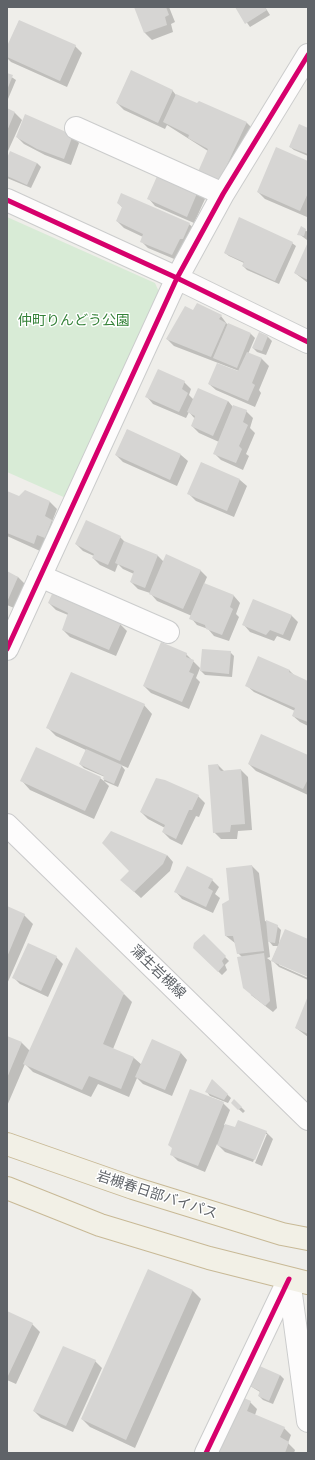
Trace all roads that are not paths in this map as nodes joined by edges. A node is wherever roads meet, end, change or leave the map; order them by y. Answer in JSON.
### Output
{"nodes":[{"id":1,"x":308,"y":56,"type":"edge"},
{"id":2,"x":76,"y":128,"type":"dead end"},
{"id":3,"x":223,"y":194,"type":"junction"},
{"id":4,"x":7,"y":200,"type":"edge"},
{"id":5,"x":177,"y":278,"type":"junction"},
{"id":6,"x":308,"y":342,"type":"edge"},
{"id":7,"x":40,"y":576,"type":"junction"},
{"id":8,"x":168,"y":632,"type":"dead end"},
{"id":9,"x":7,"y":649,"type":"edge"},
{"id":10,"x":7,"y":825,"type":"edge"},
{"id":11,"x":308,"y":1119,"type":"edge"},
{"id":12,"x":7,"y":1144,"type":"edge"},
{"id":13,"x":7,"y":1188,"type":"edge"},
{"id":14,"x":308,"y":1240,"type":"edge"},
{"id":15,"x":298,"y":1281,"type":"edge"},
{"id":16,"x":308,"y":1421,"type":"edge"},
{"id":17,"x":206,"y":1453,"type":"edge"}],
"edges":[{"from":1,"to":3,"type":"street"},
{"from":2,"to":3,"type":"street"},
{"from":3,"to":5,"type":"street"},
{"from":4,"to":5,"type":"street"},
{"from":5,"to":6,"type":"street"},
{"from":5,"to":7,"type":"street"},
{"from":7,"to":8,"type":"street"},
{"from":7,"to":9,"type":"street"},
{"from":10,"to":11,"type":"street","name":"蒲生岩槻線"},
{"from":12,"to":14,"type":"highway","name":"岩槻春日部バイパス"},
{"from":13,"to":15,"type":"highway"},
{"from":15,"to":16,"type":"street"},
{"from":15,"to":17,"type":"street"}]}
